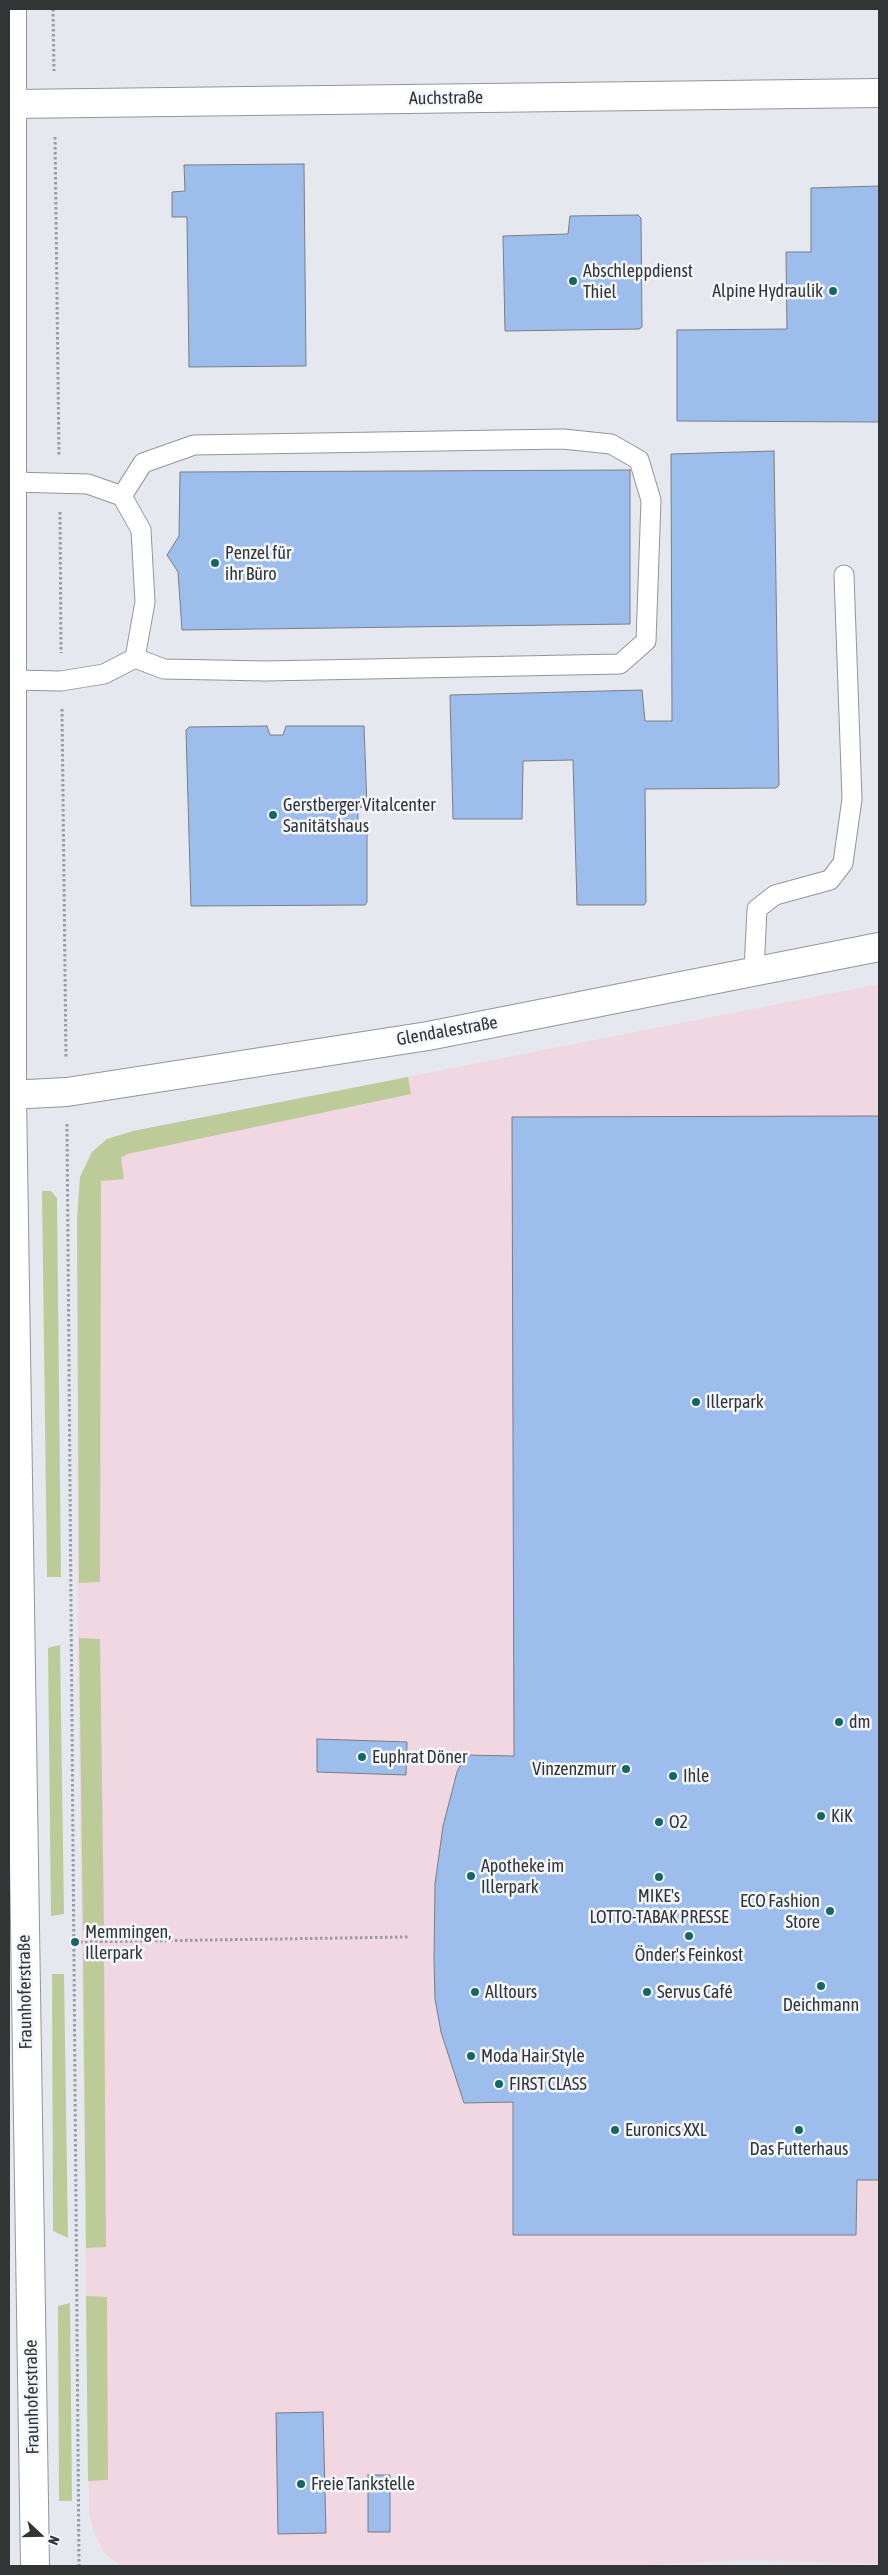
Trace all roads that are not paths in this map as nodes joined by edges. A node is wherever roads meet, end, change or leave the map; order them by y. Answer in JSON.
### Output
{"nodes":[{"id":1,"x":12,"y":9,"type":"edge"},
{"id":2,"x":879,"y":93,"type":"edge"},
{"id":3,"x":12,"y":104,"type":"junction"},
{"id":4,"x":12,"y":482,"type":"junction"},
{"id":5,"x":122,"y":496,"type":"junction"},
{"id":6,"x":844,"y":575,"type":"dead end"},
{"id":7,"x":135,"y":658,"type":"junction"},
{"id":8,"x":12,"y":680,"type":"junction"},
{"id":9,"x":879,"y":947,"type":"edge"},
{"id":10,"x":754,"y":971,"type":"junction"},
{"id":11,"x":10,"y":1095,"type":"edge"},
{"id":12,"x":35,"y":2566,"type":"edge"}],
"edges":[{"from":1,"to":3,"type":"street","name":"Fraunhoferstraße"},
{"from":2,"to":3,"type":"street","name":"Auchstraße"},
{"from":3,"to":4,"type":"street","name":"Fraunhoferstraße"},
{"from":4,"to":5,"type":"lane"},
{"from":4,"to":8,"type":"street","name":"Fraunhoferstraße"},
{"from":5,"to":7,"type":"lane"},
{"from":5,"to":7,"type":"lane"},
{"from":6,"to":10,"type":"lane"},
{"from":7,"to":8,"type":"lane"},
{"from":8,"to":11,"type":"street","name":"Fraunhoferstraße"},
{"from":9,"to":10,"type":"street","name":"Glendalestraße"},
{"from":10,"to":11,"type":"street","name":"Glendalestraße"},
{"from":11,"to":12,"type":"street","name":"Fraunhoferstraße"}]}
